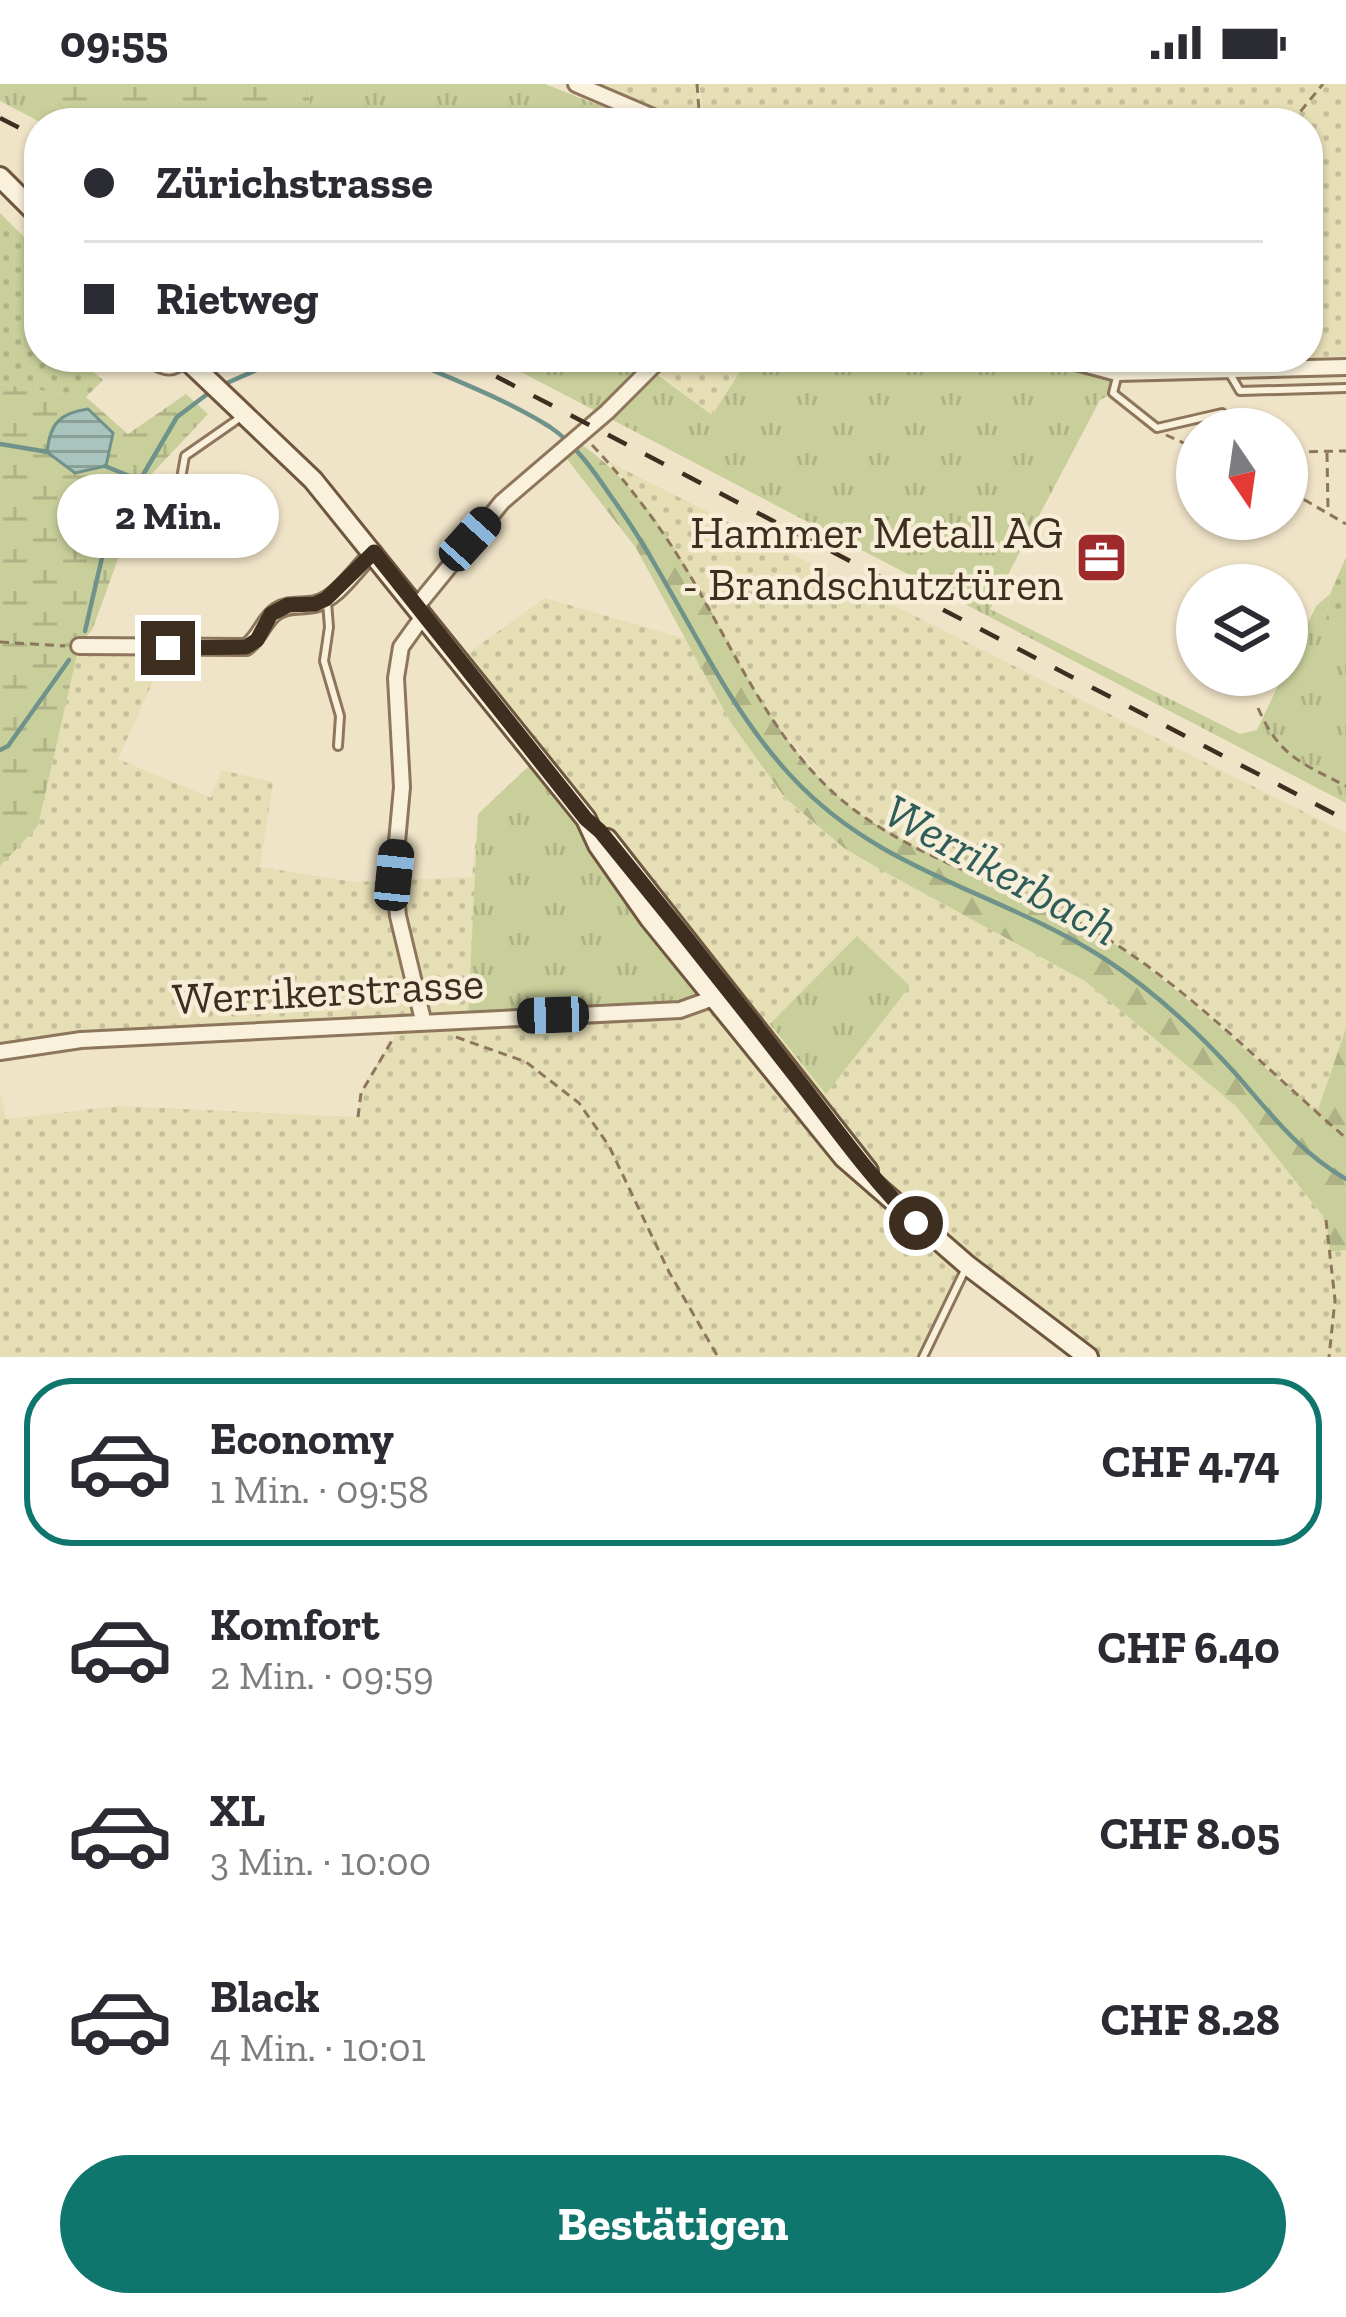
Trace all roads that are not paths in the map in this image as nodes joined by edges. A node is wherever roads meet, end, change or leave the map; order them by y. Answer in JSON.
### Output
{"nodes":[{"id":1,"x":577,"y":84,"type":"edge"},
{"id":2,"x":632,"y":108,"type":"edge"},
{"id":3,"x":0,"y":177,"type":"edge"},
{"id":4,"x":24,"y":201,"type":"edge"},
{"id":5,"x":200,"y":372,"type":"edge"},
{"id":6,"x":650,"y":372,"type":"edge"},
{"id":7,"x":1113,"y":372,"type":"edge"},
{"id":8,"x":1154,"y":372,"type":"edge"},
{"id":9,"x":1230,"y":372,"type":"edge"},
{"id":10,"x":1117,"y":373,"type":"junction"},
{"id":11,"x":1346,"y":388,"type":"edge"},
{"id":12,"x":244,"y":415,"type":"junction"},
{"id":13,"x":1176,"y":424,"type":"edge"},
{"id":14,"x":180,"y":484,"type":"dead end"},
{"id":15,"x":374,"y":552,"type":"junction"},
{"id":16,"x":326,"y":599,"type":"junction"},
{"id":17,"x":420,"y":610,"type":"junction"},
{"id":18,"x":79,"y":646,"type":"road end"},
{"id":19,"x":338,"y":746,"type":"dead end"},
{"id":20,"x":721,"y":995,"type":"junction"},
{"id":21,"x":423,"y":1020,"type":"junction"},
{"id":22,"x":0,"y":1052,"type":"edge"},
{"id":23,"x":967,"y":1265,"type":"junction"},
{"id":24,"x":923,"y":1357,"type":"edge"},
{"id":25,"x":1088,"y":1357,"type":"edge"}],
"edges":[{"from":1,"to":2,"type":"street"},
{"from":3,"to":4,"type":"main road"},
{"from":5,"to":12,"type":"main road"},
{"from":6,"to":17,"type":"street"},
{"from":7,"to":10,"type":"street"},
{"from":8,"to":10,"type":"street"},
{"from":9,"to":11,"type":"lane"},
{"from":10,"to":13,"type":"lane"},
{"from":12,"to":14,"type":"lane"},
{"from":12,"to":15,"type":"main road"},
{"from":15,"to":16,"type":"street"},
{"from":15,"to":17,"type":"main road"},
{"from":16,"to":18,"type":"street"},
{"from":16,"to":19,"type":"lane"},
{"from":17,"to":20,"type":"main road"},
{"from":17,"to":21,"type":"street"},
{"from":20,"to":21,"type":"street","name":"Werrikerstrasse"},
{"from":20,"to":23,"type":"main road"},
{"from":21,"to":22,"type":"street","name":"Werrikerstrasse"},
{"from":23,"to":24,"type":"lane"},
{"from":23,"to":25,"type":"main road"}]}
